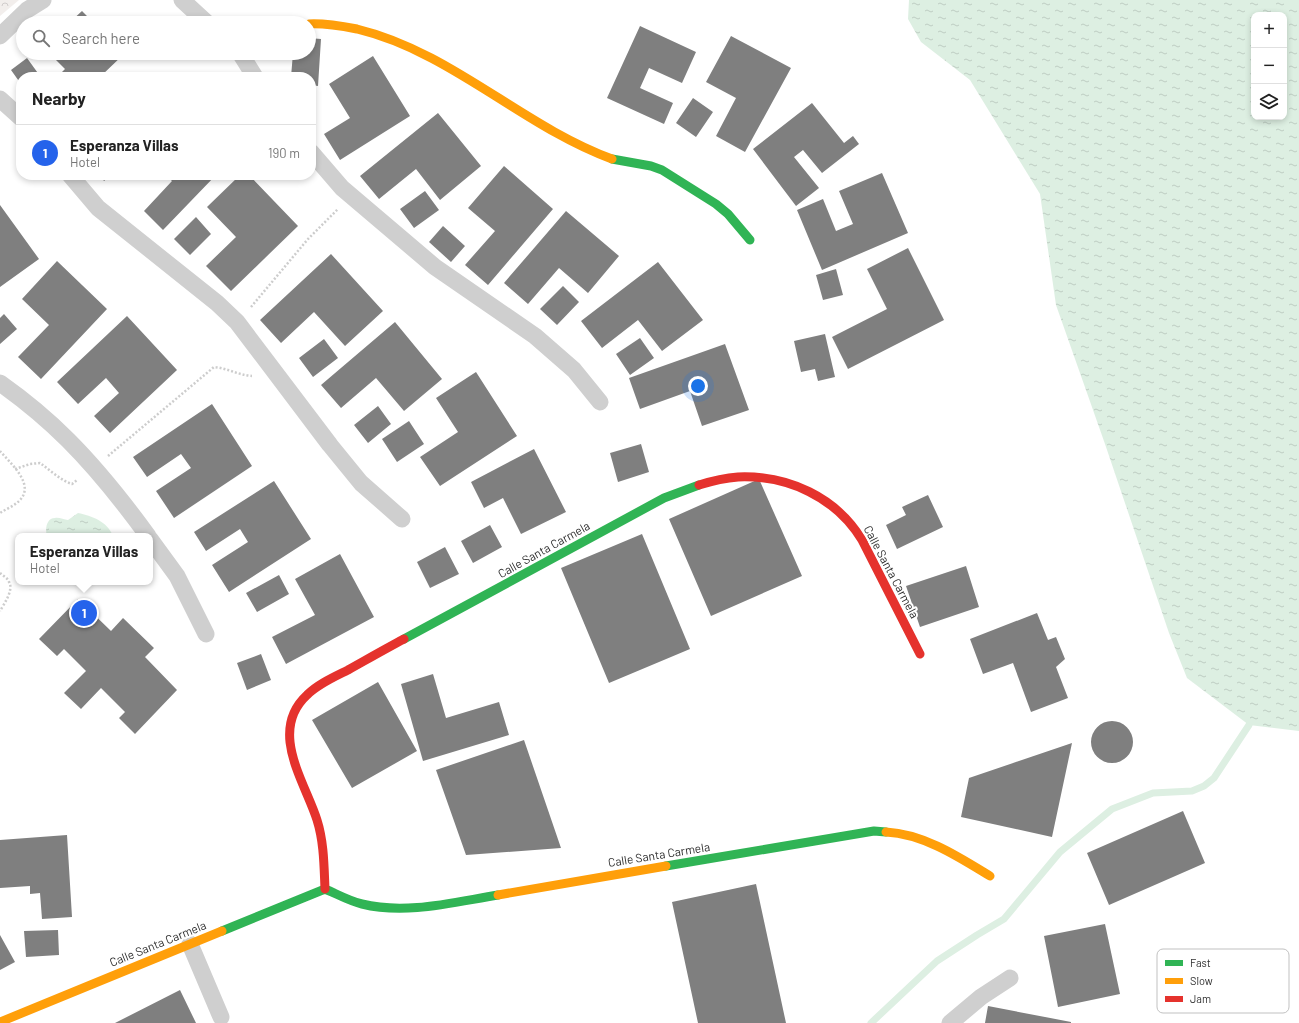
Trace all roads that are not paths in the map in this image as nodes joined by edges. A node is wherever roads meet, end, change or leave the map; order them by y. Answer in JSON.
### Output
{"nodes":[{"id":1,"x":43,"y":0,"type":"edge"},
{"id":2,"x":182,"y":0,"type":"edge"},
{"id":3,"x":21,"y":16,"type":"edge"},
{"id":4,"x":199,"y":16,"type":"edge"},
{"id":5,"x":16,"y":21,"type":"edge"},
{"id":6,"x":316,"y":24,"type":"edge"},
{"id":7,"x":0,"y":36,"type":"edge"},
{"id":8,"x":244,"y":60,"type":"edge"},
{"id":9,"x":252,"y":72,"type":"edge"},
{"id":10,"x":0,"y":99,"type":"edge"},
{"id":11,"x":16,"y":113,"type":"edge"},
{"id":12,"x":316,"y":158,"type":"edge"},
{"id":13,"x":74,"y":180,"type":"edge"},
{"id":14,"x":750,"y":240,"type":"dead end"},
{"id":15,"x":0,"y":383,"type":"edge"},
{"id":16,"x":600,"y":402,"type":"dead end"},
{"id":17,"x":402,"y":519,"type":"dead end"},
{"id":18,"x":146,"y":533,"type":"edge"},
{"id":19,"x":153,"y":543,"type":"edge"},
{"id":20,"x":206,"y":634,"type":"dead end"},
{"id":21,"x":920,"y":654,"type":"dead end"},
{"id":22,"x":990,"y":876,"type":"dead end"},
{"id":23,"x":325,"y":889,"type":"junction"},
{"id":24,"x":190,"y":944,"type":"junction"},
{"id":25,"x":1010,"y":978,"type":"dead end"},
{"id":26,"x":221,"y":1017,"type":"dead end"},
{"id":27,"x":0,"y":1022,"type":"edge"},
{"id":28,"x":950,"y":1023,"type":"edge"}],
"edges":[{"from":1,"to":3,"type":"street"},
{"from":2,"to":4,"type":"street"},
{"from":5,"to":7,"type":"street"},
{"from":6,"to":14,"type":"street"},
{"from":8,"to":9,"type":"street"},
{"from":10,"to":11,"type":"street"},
{"from":12,"to":16,"type":"street"},
{"from":13,"to":17,"type":"street"},
{"from":15,"to":18,"type":"street"},
{"from":19,"to":20,"type":"street"},
{"from":21,"to":23,"type":"street","name":"Calle Santa Carmela"},
{"from":22,"to":23,"type":"street","name":"Calle Santa Carmela"},
{"from":23,"to":24,"type":"street","name":"Calle Santa Carmela"},
{"from":24,"to":26,"type":"street"},
{"from":24,"to":27,"type":"street","name":"Calle Santa Carmela"},
{"from":25,"to":28,"type":"street"}]}
